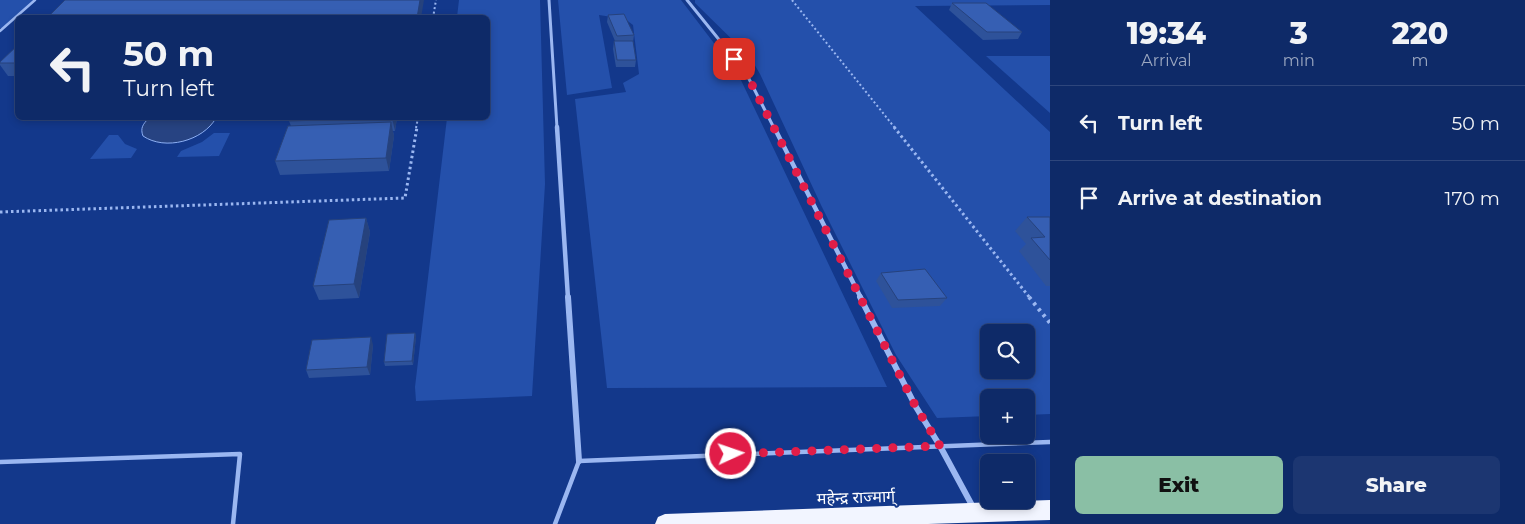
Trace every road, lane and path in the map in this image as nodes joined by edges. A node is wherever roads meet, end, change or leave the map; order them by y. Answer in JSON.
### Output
{"nodes":[{"id":1,"x":34,"y":0,"type":"edge"},
{"id":2,"x":436,"y":0,"type":"edge"},
{"id":3,"x":548,"y":0,"type":"edge"},
{"id":4,"x":687,"y":0,"type":"edge"},
{"id":5,"x":792,"y":0,"type":"edge"},
{"id":6,"x":18,"y":15,"type":"edge"},
{"id":7,"x":434,"y":15,"type":"edge"},
{"id":8,"x":15,"y":17,"type":"edge"},
{"id":9,"x":0,"y":31,"type":"edge"},
{"id":10,"x":418,"y":120,"type":"edge"},
{"id":11,"x":0,"y":212,"type":"edge"},
{"id":12,"x":1050,"y":323,"type":"edge"},
{"id":13,"x":1050,"y":442,"type":"edge"},
{"id":14,"x":940,"y":446,"type":"junction"},
{"id":15,"x":579,"y":461,"type":"junction"},
{"id":16,"x":0,"y":462,"type":"edge"},
{"id":17,"x":1050,"y":510,"type":"edge"},
{"id":18,"x":975,"y":512,"type":"junction"},
{"id":19,"x":903,"y":520,"type":"edge"},
{"id":20,"x":233,"y":524,"type":"edge"},
{"id":21,"x":555,"y":524,"type":"edge"},
{"id":22,"x":664,"y":524,"type":"edge"}],
"edges":[{"from":1,"to":6,"type":"lane"},
{"from":2,"to":7,"type":"path"},
{"from":3,"to":15,"type":"street"},
{"from":4,"to":14,"type":"street"},
{"from":5,"to":12,"type":"path"},
{"from":8,"to":9,"type":"lane"},
{"from":10,"to":11,"type":"path"},
{"from":13,"to":14,"type":"lane"},
{"from":14,"to":15,"type":"lane"},
{"from":14,"to":18,"type":"street"},
{"from":15,"to":21,"type":"lane"},
{"from":16,"to":20,"type":"lane"},
{"from":17,"to":18,"type":"highway","name":"महेन्द्र राज्मार्ग्"},
{"from":18,"to":19,"type":"highway","name":"महेन्द्र राज्मार्ग्"},
{"from":19,"to":22,"type":"highway","name":"महेन्द्र राज्मार्ग्"}]}
